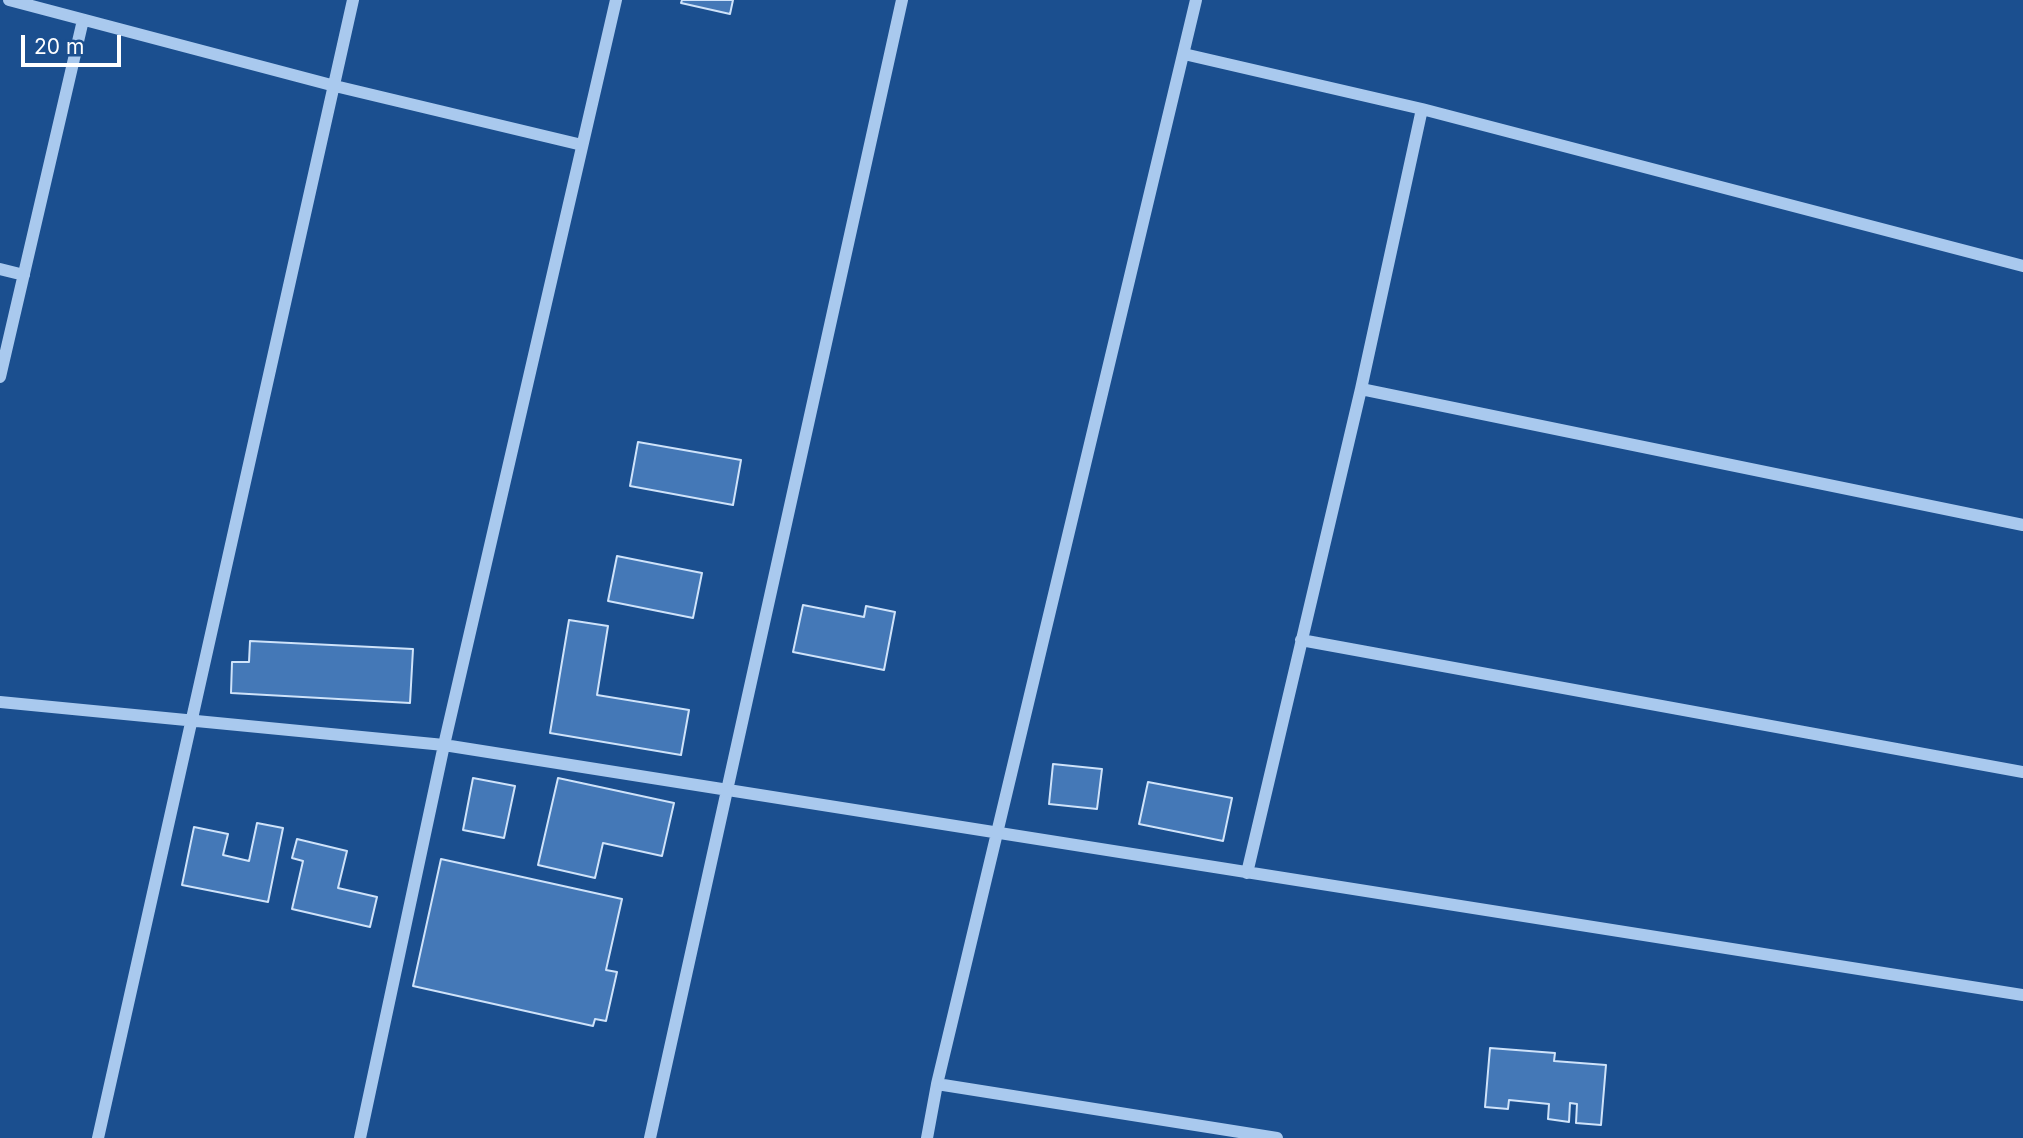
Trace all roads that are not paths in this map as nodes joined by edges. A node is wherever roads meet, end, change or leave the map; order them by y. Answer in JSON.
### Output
{"nodes":[{"id":1,"x":9,"y":0,"type":"edge"},
{"id":2,"x":353,"y":0,"type":"edge"},
{"id":3,"x":616,"y":0,"type":"edge"},
{"id":4,"x":902,"y":0,"type":"edge"},
{"id":5,"x":1196,"y":0,"type":"edge"},
{"id":6,"x":83,"y":20,"type":"junction"},
{"id":7,"x":1184,"y":54,"type":"junction"},
{"id":8,"x":335,"y":86,"type":"junction"},
{"id":9,"x":1422,"y":109,"type":"junction"},
{"id":10,"x":582,"y":145,"type":"junction"},
{"id":11,"x":2023,"y":266,"type":"edge"},
{"id":12,"x":0,"y":268,"type":"edge"},
{"id":13,"x":24,"y":275,"type":"junction"},
{"id":14,"x":0,"y":377,"type":"edge"},
{"id":15,"x":1361,"y":389,"type":"junction"},
{"id":16,"x":2023,"y":525,"type":"edge"},
{"id":17,"x":1301,"y":640,"type":"junction"},
{"id":18,"x":0,"y":702,"type":"edge"},
{"id":19,"x":192,"y":722,"type":"junction"},
{"id":20,"x":444,"y":745,"type":"junction"},
{"id":21,"x":2023,"y":772,"type":"edge"},
{"id":22,"x":729,"y":789,"type":"junction"},
{"id":23,"x":998,"y":833,"type":"junction"},
{"id":24,"x":1247,"y":873,"type":"junction"},
{"id":25,"x":2023,"y":995,"type":"edge"},
{"id":26,"x":937,"y":1084,"type":"junction"},
{"id":27,"x":98,"y":1138,"type":"edge"},
{"id":28,"x":360,"y":1138,"type":"edge"},
{"id":29,"x":650,"y":1138,"type":"edge"},
{"id":30,"x":928,"y":1138,"type":"edge"},
{"id":31,"x":1277,"y":1138,"type":"edge"}],
"edges":[{"from":1,"to":6,"type":"street"},
{"from":2,"to":8,"type":"street"},
{"from":3,"to":10,"type":"street"},
{"from":4,"to":22,"type":"street"},
{"from":5,"to":7,"type":"street"},
{"from":6,"to":8,"type":"street"},
{"from":6,"to":13,"type":"street"},
{"from":7,"to":9,"type":"street"},
{"from":7,"to":23,"type":"street"},
{"from":8,"to":10,"type":"street"},
{"from":8,"to":19,"type":"street"},
{"from":9,"to":11,"type":"street"},
{"from":9,"to":15,"type":"street"},
{"from":10,"to":20,"type":"street"},
{"from":12,"to":13,"type":"street"},
{"from":13,"to":14,"type":"street"},
{"from":15,"to":16,"type":"street"},
{"from":15,"to":17,"type":"street"},
{"from":17,"to":21,"type":"street"},
{"from":17,"to":24,"type":"street"},
{"from":18,"to":19,"type":"street"},
{"from":19,"to":20,"type":"street"},
{"from":19,"to":27,"type":"street"},
{"from":20,"to":22,"type":"street"},
{"from":20,"to":28,"type":"street"},
{"from":22,"to":23,"type":"street"},
{"from":22,"to":29,"type":"street"},
{"from":23,"to":24,"type":"street"},
{"from":23,"to":26,"type":"street"},
{"from":24,"to":25,"type":"street"},
{"from":26,"to":30,"type":"street"},
{"from":26,"to":31,"type":"street"}]}
